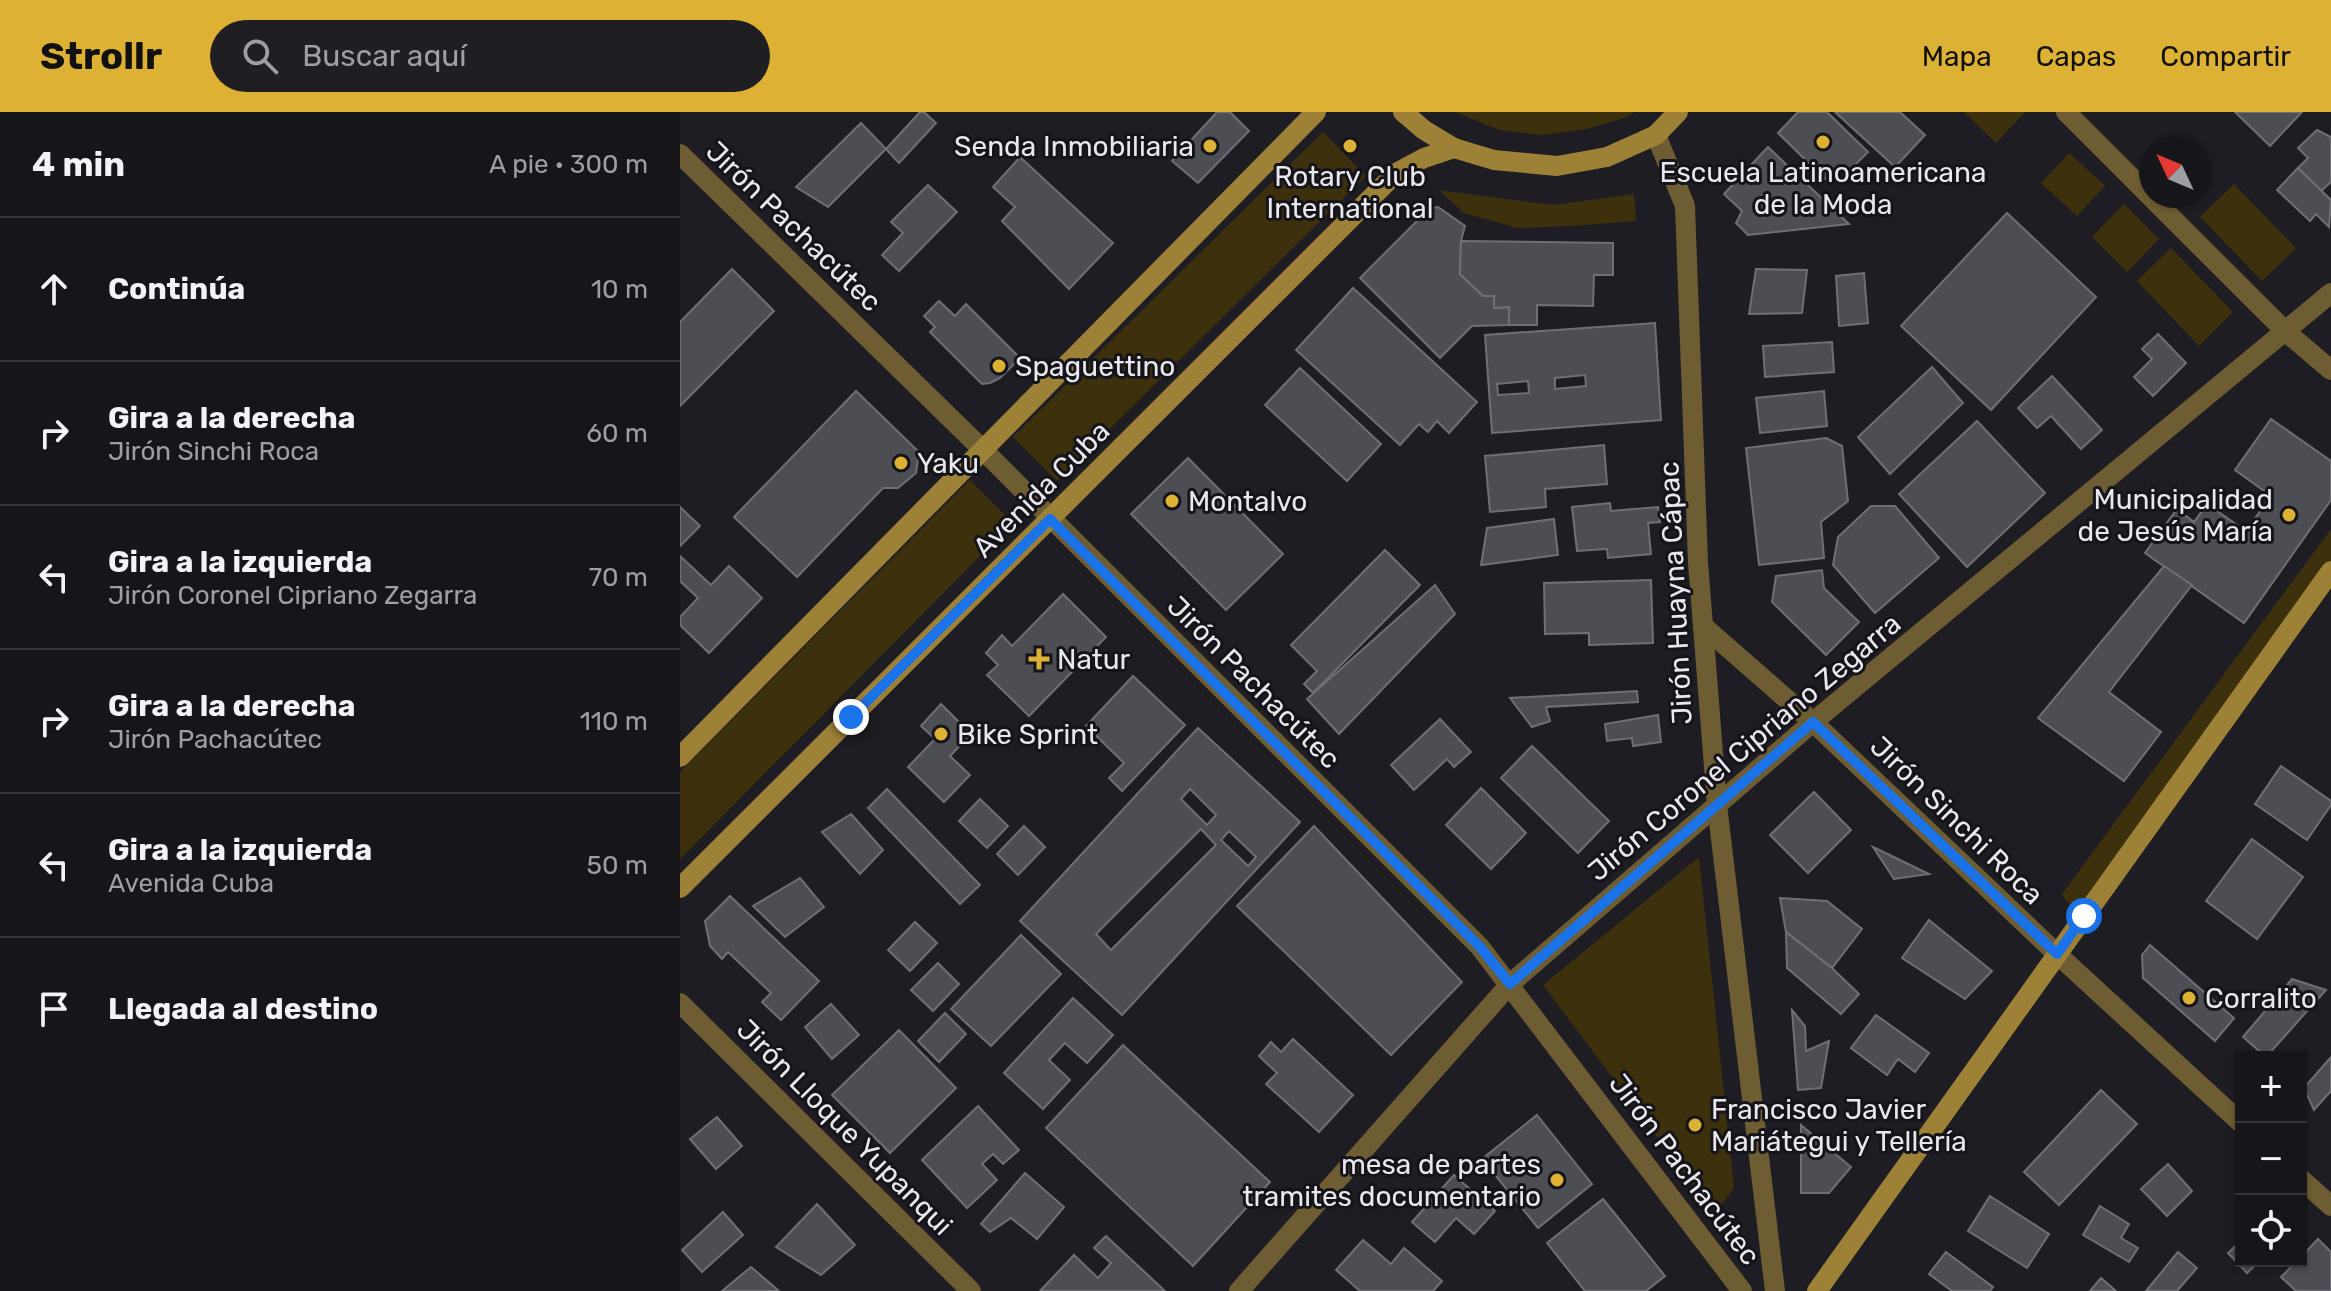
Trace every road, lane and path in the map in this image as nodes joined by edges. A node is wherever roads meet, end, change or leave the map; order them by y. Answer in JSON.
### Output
{"nodes":[{"id":1,"x":1316,"y":112,"type":"edge"},
{"id":2,"x":1403,"y":112,"type":"edge"},
{"id":3,"x":1678,"y":112,"type":"edge"},
{"id":4,"x":2066,"y":112,"type":"edge"},
{"id":5,"x":1656,"y":135,"type":"junction"},
{"id":6,"x":1454,"y":148,"type":"junction"},
{"id":7,"x":680,"y":154,"type":"edge"},
{"id":8,"x":2331,"y":293,"type":"edge"},
{"id":9,"x":2286,"y":332,"type":"junction"},
{"id":10,"x":2331,"y":370,"type":"edge"},
{"id":11,"x":983,"y":450,"type":"junction"},
{"id":12,"x":1050,"y":519,"type":"junction"},
{"id":13,"x":2331,"y":571,"type":"edge"},
{"id":14,"x":1703,"y":626,"type":"junction"},
{"id":15,"x":1813,"y":722,"type":"junction"},
{"id":16,"x":680,"y":757,"type":"edge"},
{"id":17,"x":1717,"y":805,"type":"junction"},
{"id":18,"x":680,"y":888,"type":"edge"},
{"id":19,"x":2057,"y":954,"type":"junction"},
{"id":20,"x":1510,"y":984,"type":"junction"},
{"id":21,"x":680,"y":1003,"type":"edge"},
{"id":22,"x":2235,"y":1117,"type":"edge"},
{"id":23,"x":2307,"y":1184,"type":"edge"},
{"id":24,"x":2331,"y":1206,"type":"edge"},
{"id":25,"x":971,"y":1291,"type":"edge"},
{"id":26,"x":1239,"y":1291,"type":"edge"},
{"id":27,"x":1742,"y":1291,"type":"edge"},
{"id":28,"x":1775,"y":1291,"type":"edge"},
{"id":29,"x":1817,"y":1291,"type":"edge"}],
"edges":[{"from":1,"to":11,"type":"main road"},
{"from":2,"to":6,"type":"main road"},
{"from":3,"to":5,"type":"main road"},
{"from":4,"to":9,"type":"street"},
{"from":5,"to":6,"type":"main road"},
{"from":5,"to":14,"type":"street","name":"Jirón Huayna Cápac"},
{"from":6,"to":12,"type":"main road","name":"Avenida Cuba"},
{"from":7,"to":11,"type":"street","name":"Jirón Pachacútec"},
{"from":8,"to":9,"type":"street","name":"Jirón Coronel Cipriano Zegarra"},
{"from":9,"to":10,"type":"street"},
{"from":9,"to":15,"type":"street","name":"Jirón Coronel Cipriano Zegarra"},
{"from":11,"to":12,"type":"street","name":"Jirón Pachacútec"},
{"from":11,"to":16,"type":"main road"},
{"from":12,"to":18,"type":"main road","name":"Avenida Cuba"},
{"from":12,"to":20,"type":"street","name":"Jirón Pachacútec"},
{"from":13,"to":19,"type":"main road"},
{"from":14,"to":15,"type":"street","name":"Jirón Sinchi Roca"},
{"from":14,"to":17,"type":"street","name":"Jirón Huayna Cápac"},
{"from":15,"to":17,"type":"street","name":"Jirón Coronel Cipriano Zegarra"},
{"from":15,"to":19,"type":"street","name":"Jirón Sinchi Roca"},
{"from":17,"to":20,"type":"street","name":"Jirón Coronel Cipriano Zegarra"},
{"from":17,"to":28,"type":"street","name":"Jirón Huayna Cápac"},
{"from":19,"to":22,"type":"street","name":"Jirón Sinchi Roca"},
{"from":19,"to":29,"type":"main road"},
{"from":20,"to":26,"type":"street","name":"Jirón Coronel Cipriano Zegarra"},
{"from":20,"to":27,"type":"street","name":"Jirón Pachacútec"},
{"from":21,"to":25,"type":"street","name":"Jirón Lloque Yupanqui"},
{"from":23,"to":24,"type":"street"}]}
